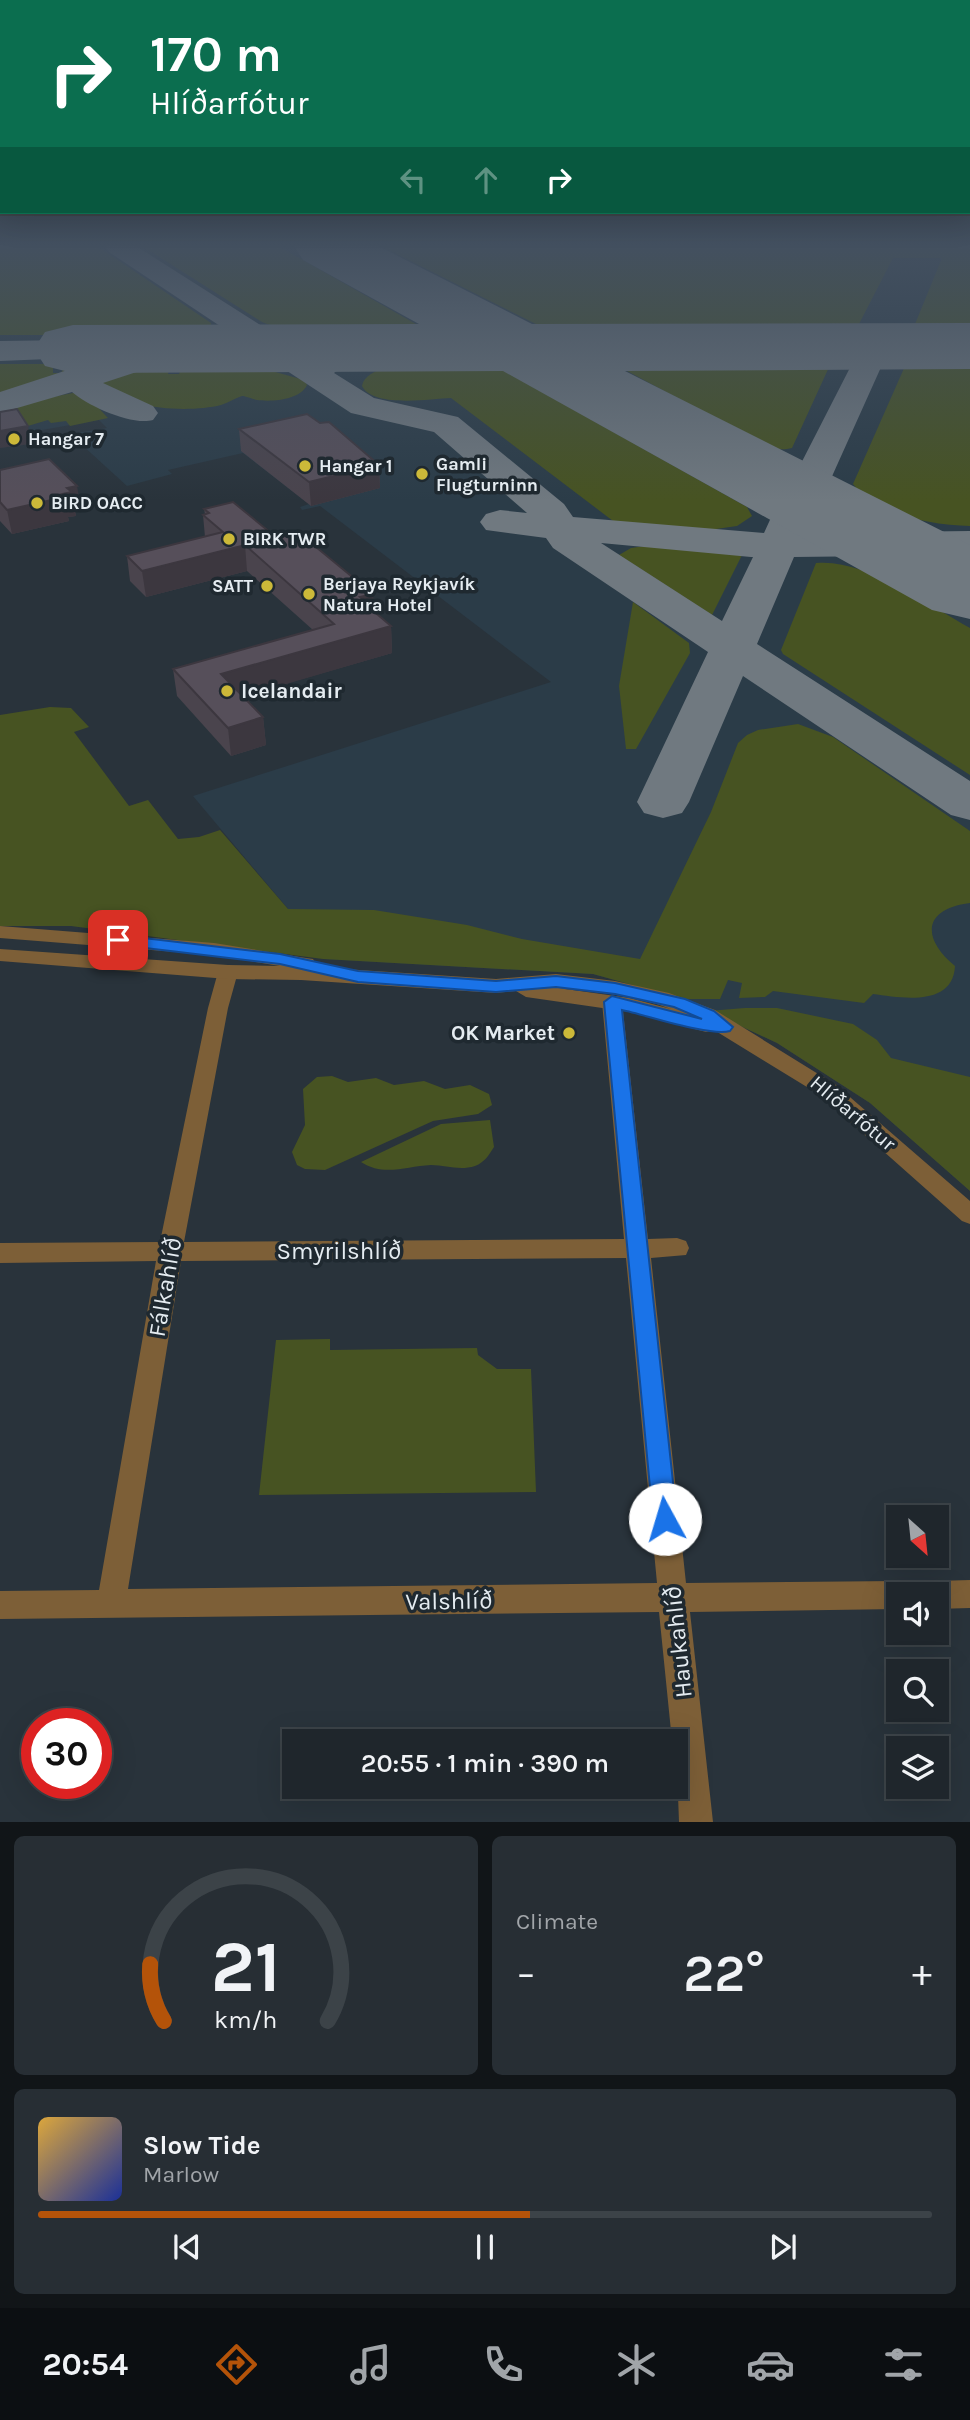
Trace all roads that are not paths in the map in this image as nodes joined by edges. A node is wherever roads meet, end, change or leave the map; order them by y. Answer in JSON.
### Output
{"nodes":[{"id":1,"x":0,"y":932,"type":"edge"},
{"id":2,"x":0,"y":955,"type":"edge"},
{"id":3,"x":228,"y":972,"type":"junction"},
{"id":4,"x":358,"y":976,"type":"junction"},
{"id":5,"x":512,"y":986,"type":"junction"},
{"id":6,"x":612,"y":1002,"type":"junction"},
{"id":7,"x":724,"y":1027,"type":"junction"},
{"id":8,"x":970,"y":1215,"type":"edge"},
{"id":9,"x":677,"y":1248,"type":"dead end"},
{"id":10,"x":638,"y":1250,"type":"junction"},
{"id":11,"x":170,"y":1251,"type":"junction"},
{"id":12,"x":0,"y":1253,"type":"edge"},
{"id":13,"x":970,"y":1594,"type":"edge"},
{"id":14,"x":886,"y":1595,"type":"edge"},
{"id":15,"x":949,"y":1595,"type":"edge"},
{"id":16,"x":674,"y":1599,"type":"junction"},
{"id":17,"x":111,"y":1604,"type":"junction"},
{"id":18,"x":0,"y":1605,"type":"edge"},
{"id":19,"x":696,"y":1822,"type":"edge"}],
"edges":[{"from":1,"to":4,"type":"street","name":"Hlíðarfótur"},
{"from":2,"to":3,"type":"street","name":"Hlíðarfótur"},
{"from":3,"to":4,"type":"street","name":"Hlíðarfótur"},
{"from":3,"to":11,"type":"street","name":"Fálkahlíð"},
{"from":4,"to":5,"type":"street","name":"Hlíðarfótur"},
{"from":5,"to":6,"type":"street","name":"Hlíðarfótur"},
{"from":5,"to":7,"type":"street","name":"Hlíðarfótur"},
{"from":6,"to":7,"type":"street","name":"Hlíðarfótur"},
{"from":6,"to":10,"type":"street","name":"Haukahlíð"},
{"from":7,"to":8,"type":"street","name":"Hlíðarfótur"},
{"from":9,"to":10,"type":"street","name":"Smyrilshlíð"},
{"from":10,"to":11,"type":"street","name":"Smyrilshlíð"},
{"from":10,"to":16,"type":"street","name":"Haukahlíð"},
{"from":11,"to":12,"type":"street","name":"Smyrilshlíð"},
{"from":11,"to":17,"type":"street","name":"Fálkahlíð"},
{"from":13,"to":15,"type":"street"},
{"from":14,"to":16,"type":"street","name":"Valshlíð"},
{"from":16,"to":17,"type":"street","name":"Valshlíð"},
{"from":16,"to":19,"type":"street","name":"Haukahlíð"},
{"from":17,"to":18,"type":"street","name":"Valshlíð"}]}
